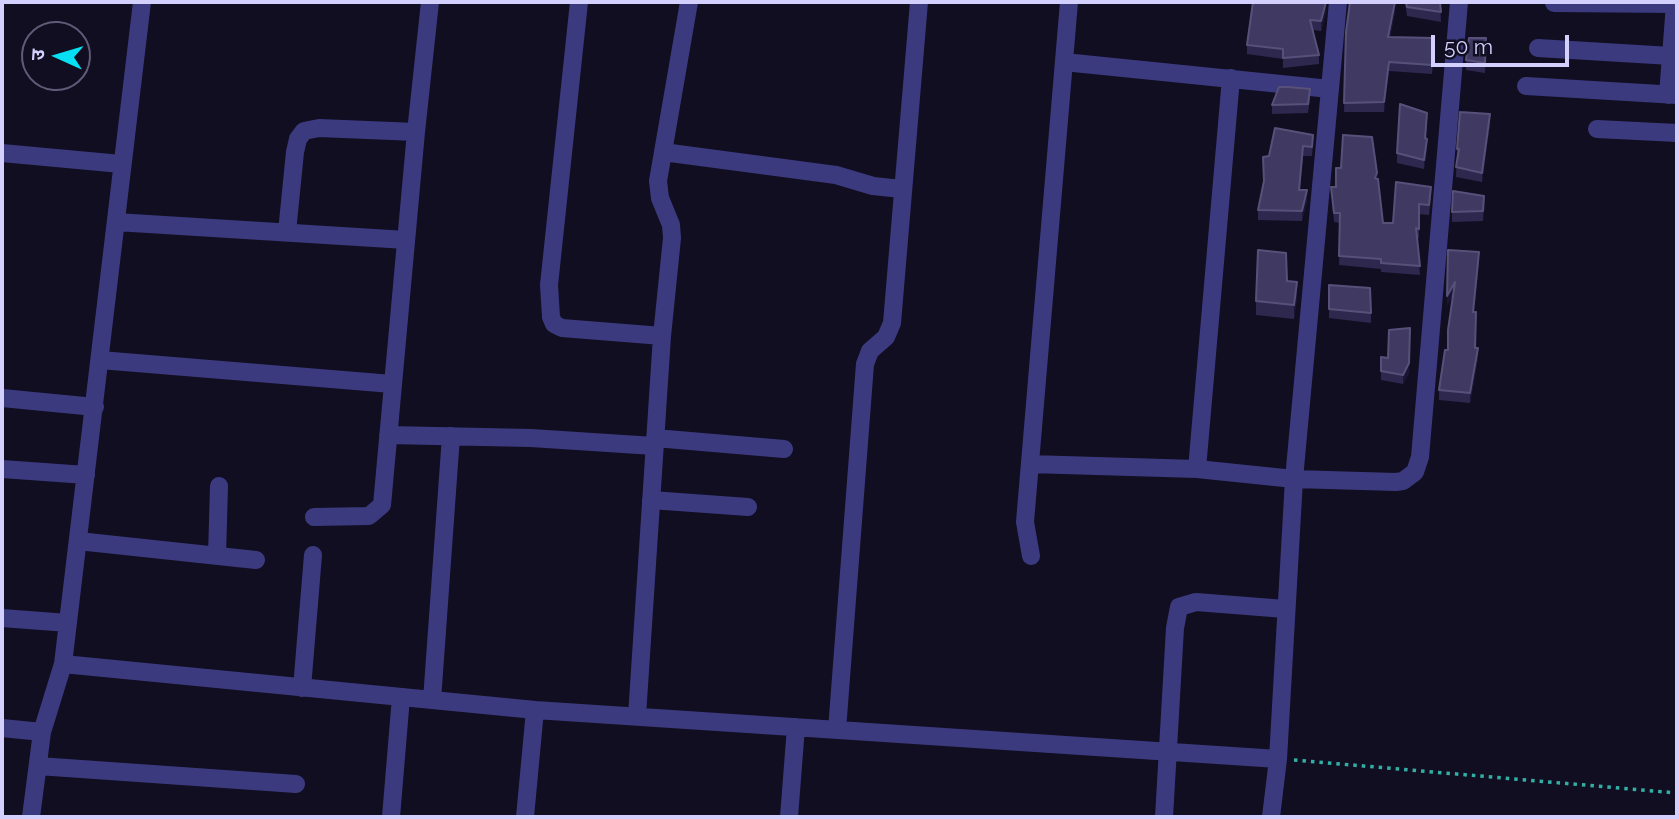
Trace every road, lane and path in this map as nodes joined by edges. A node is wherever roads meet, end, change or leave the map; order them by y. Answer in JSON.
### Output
{"nodes":[{"id":1,"x":142,"y":2,"type":"edge"},
{"id":2,"x":430,"y":2,"type":"edge"},
{"id":3,"x":579,"y":2,"type":"edge"},
{"id":4,"x":689,"y":2,"type":"edge"},
{"id":5,"x":919,"y":2,"type":"edge"},
{"id":6,"x":1069,"y":2,"type":"edge"},
{"id":7,"x":1338,"y":2,"type":"edge"},
{"id":8,"x":1459,"y":2,"type":"edge"},
{"id":9,"x":1554,"y":3,"type":"edge"},
{"id":10,"x":1676,"y":4,"type":"edge"},
{"id":11,"x":1538,"y":48,"type":"dead end"},
{"id":12,"x":1671,"y":56,"type":"junction"},
{"id":13,"x":1064,"y":62,"type":"junction"},
{"id":14,"x":1231,"y":78,"type":"junction"},
{"id":15,"x":1526,"y":86,"type":"dead end"},
{"id":16,"x":1330,"y":89,"type":"junction"},
{"id":17,"x":1673,"y":95,"type":"edge"},
{"id":18,"x":1597,"y":129,"type":"dead end"},
{"id":19,"x":415,"y":132,"type":"junction"},
{"id":20,"x":1677,"y":133,"type":"edge"},
{"id":21,"x":663,"y":152,"type":"junction"},
{"id":22,"x":2,"y":153,"type":"edge"},
{"id":23,"x":121,"y":164,"type":"junction"},
{"id":24,"x":902,"y":190,"type":"junction"},
{"id":25,"x":116,"y":222,"type":"junction"},
{"id":26,"x":287,"y":232,"type":"junction"},
{"id":27,"x":406,"y":240,"type":"junction"},
{"id":28,"x":662,"y":335,"type":"junction"},
{"id":29,"x":100,"y":360,"type":"junction"},
{"id":30,"x":392,"y":384,"type":"junction"},
{"id":31,"x":2,"y":398,"type":"edge"},
{"id":32,"x":95,"y":407,"type":"junction"},
{"id":33,"x":388,"y":435,"type":"junction"},
{"id":34,"x":451,"y":436,"type":"junction"},
{"id":35,"x":655,"y":442,"type":"junction"},
{"id":36,"x":784,"y":449,"type":"dead end"},
{"id":37,"x":1030,"y":464,"type":"junction"},
{"id":38,"x":2,"y":469,"type":"edge"},
{"id":39,"x":1197,"y":470,"type":"junction"},
{"id":40,"x":86,"y":475,"type":"junction"},
{"id":41,"x":1294,"y":479,"type":"junction"},
{"id":42,"x":219,"y":486,"type":"dead end"},
{"id":43,"x":651,"y":500,"type":"junction"},
{"id":44,"x":748,"y":507,"type":"dead end"},
{"id":45,"x":314,"y":517,"type":"dead end"},
{"id":46,"x":78,"y":541,"type":"junction"},
{"id":47,"x":313,"y":555,"type":"dead end"},
{"id":48,"x":217,"y":556,"type":"junction"},
{"id":49,"x":1031,"y":556,"type":"dead end"},
{"id":50,"x":256,"y":560,"type":"dead end"},
{"id":51,"x":1285,"y":609,"type":"junction"},
{"id":52,"x":2,"y":618,"type":"edge"},
{"id":53,"x":68,"y":623,"type":"junction"},
{"id":54,"x":63,"y":664,"type":"junction"},
{"id":55,"x":302,"y":688,"type":"junction"},
{"id":56,"x":401,"y":697,"type":"junction"},
{"id":57,"x":432,"y":700,"type":"junction"},
{"id":58,"x":534,"y":710,"type":"junction"},
{"id":59,"x":637,"y":716,"type":"junction"},
{"id":60,"x":796,"y":727,"type":"junction"},
{"id":61,"x":2,"y":728,"type":"edge"},
{"id":62,"x":837,"y":730,"type":"junction"},
{"id":63,"x":42,"y":732,"type":"junction"},
{"id":64,"x":1168,"y":751,"type":"junction"},
{"id":65,"x":1278,"y":759,"type":"junction"},
{"id":66,"x":38,"y":766,"type":"junction"},
{"id":67,"x":296,"y":783,"type":"dead end"},
{"id":68,"x":1677,"y":793,"type":"edge"},
{"id":69,"x":31,"y":817,"type":"edge"},
{"id":70,"x":391,"y":817,"type":"edge"},
{"id":71,"x":525,"y":817,"type":"edge"},
{"id":72,"x":789,"y":817,"type":"edge"},
{"id":73,"x":1164,"y":817,"type":"edge"},
{"id":74,"x":1271,"y":817,"type":"edge"}],
"edges":[{"from":1,"to":23,"type":"street"},
{"from":2,"to":19,"type":"street"},
{"from":3,"to":28,"type":"street"},
{"from":4,"to":21,"type":"street"},
{"from":5,"to":24,"type":"street"},
{"from":6,"to":13,"type":"street"},
{"from":7,"to":16,"type":"street"},
{"from":8,"to":41,"type":"street"},
{"from":9,"to":10,"type":"street"},
{"from":10,"to":12,"type":"street"},
{"from":11,"to":12,"type":"street"},
{"from":12,"to":17,"type":"street"},
{"from":13,"to":14,"type":"street"},
{"from":13,"to":37,"type":"street"},
{"from":14,"to":16,"type":"street"},
{"from":14,"to":39,"type":"street"},
{"from":15,"to":17,"type":"street"},
{"from":16,"to":41,"type":"street"},
{"from":18,"to":20,"type":"street"},
{"from":19,"to":26,"type":"street"},
{"from":19,"to":27,"type":"street"},
{"from":21,"to":24,"type":"street"},
{"from":21,"to":28,"type":"street"},
{"from":22,"to":23,"type":"street"},
{"from":23,"to":25,"type":"street"},
{"from":24,"to":62,"type":"street"},
{"from":25,"to":26,"type":"street"},
{"from":25,"to":29,"type":"street"},
{"from":26,"to":27,"type":"street"},
{"from":27,"to":30,"type":"street"},
{"from":28,"to":35,"type":"street"},
{"from":29,"to":30,"type":"street"},
{"from":29,"to":32,"type":"street"},
{"from":30,"to":33,"type":"street"},
{"from":31,"to":32,"type":"street"},
{"from":32,"to":40,"type":"street"},
{"from":33,"to":34,"type":"street"},
{"from":33,"to":45,"type":"street"},
{"from":34,"to":35,"type":"street"},
{"from":34,"to":57,"type":"street"},
{"from":35,"to":36,"type":"street"},
{"from":35,"to":43,"type":"street"},
{"from":37,"to":39,"type":"street"},
{"from":37,"to":49,"type":"street"},
{"from":38,"to":40,"type":"street"},
{"from":39,"to":41,"type":"street"},
{"from":40,"to":46,"type":"street"},
{"from":41,"to":51,"type":"street"},
{"from":42,"to":48,"type":"street"},
{"from":43,"to":44,"type":"street"},
{"from":43,"to":59,"type":"street"},
{"from":46,"to":48,"type":"street"},
{"from":46,"to":53,"type":"street"},
{"from":47,"to":55,"type":"street"},
{"from":48,"to":50,"type":"street"},
{"from":51,"to":64,"type":"street"},
{"from":51,"to":65,"type":"street"},
{"from":52,"to":53,"type":"street"},
{"from":53,"to":54,"type":"street"},
{"from":54,"to":55,"type":"street"},
{"from":54,"to":63,"type":"street"},
{"from":55,"to":56,"type":"street"},
{"from":56,"to":57,"type":"street"},
{"from":56,"to":70,"type":"street"},
{"from":57,"to":58,"type":"street"},
{"from":58,"to":59,"type":"street"},
{"from":58,"to":71,"type":"street"},
{"from":59,"to":60,"type":"street"},
{"from":60,"to":62,"type":"street"},
{"from":60,"to":72,"type":"street"},
{"from":61,"to":63,"type":"street"},
{"from":62,"to":64,"type":"street"},
{"from":63,"to":66,"type":"street"},
{"from":64,"to":65,"type":"street"},
{"from":64,"to":73,"type":"street"},
{"from":65,"to":68,"type":"path"},
{"from":65,"to":74,"type":"street"},
{"from":66,"to":67,"type":"street"},
{"from":66,"to":69,"type":"street"}]}
